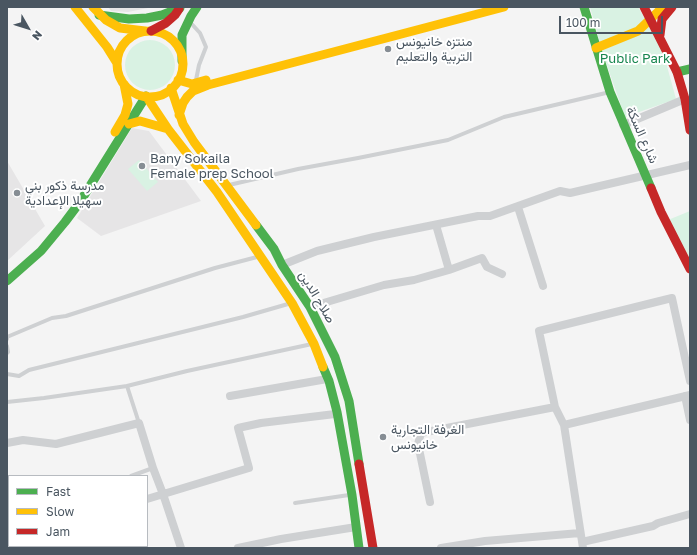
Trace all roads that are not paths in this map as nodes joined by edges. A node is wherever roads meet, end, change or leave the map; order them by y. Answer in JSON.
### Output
{"nodes":[{"id":1,"x":75,"y":7,"type":"edge"},
{"id":2,"x":93,"y":7,"type":"edge"},
{"id":3,"x":197,"y":7,"type":"edge"},
{"id":4,"x":485,"y":7,"type":"edge"},
{"id":5,"x":504,"y":7,"type":"edge"},
{"id":6,"x":584,"y":7,"type":"edge"},
{"id":7,"x":644,"y":7,"type":"edge"},
{"id":8,"x":663,"y":7,"type":"edge"},
{"id":9,"x":672,"y":7,"type":"edge"},
{"id":10,"x":180,"y":8,"type":"edge"},
{"id":11,"x":99,"y":14,"type":"junction"},
{"id":12,"x":650,"y":18,"type":"junction"},
{"id":13,"x":189,"y":20,"type":"junction"},
{"id":14,"x":148,"y":31,"type":"junction"},
{"id":15,"x":660,"y":38,"type":"junction"},
{"id":16,"x":596,"y":48,"type":"junction"},
{"id":17,"x":182,"y":61,"type":"junction"},
{"id":18,"x":117,"y":63,"type":"junction"},
{"id":19,"x":690,"y":69,"type":"edge"},
{"id":20,"x":677,"y":72,"type":"junction"},
{"id":21,"x":178,"y":80,"type":"junction"},
{"id":22,"x":124,"y":84,"type":"junction"},
{"id":23,"x":197,"y":86,"type":"junction"},
{"id":24,"x":171,"y":88,"type":"junction"},
{"id":25,"x":610,"y":92,"type":"junction"},
{"id":26,"x":146,"y":96,"type":"junction"},
{"id":27,"x":685,"y":99,"type":"junction"},
{"id":28,"x":179,"y":116,"type":"junction"},
{"id":29,"x":129,"y":124,"type":"junction"},
{"id":30,"x":623,"y":126,"type":"junction"},
{"id":31,"x":168,"y":129,"type":"junction"},
{"id":32,"x":690,"y":130,"type":"edge"},
{"id":33,"x":690,"y":165,"type":"edge"},
{"id":34,"x":646,"y":176,"type":"junction"},
{"id":35,"x":227,"y":186,"type":"junction"},
{"id":36,"x":518,"y":207,"type":"junction"},
{"id":37,"x":436,"y":225,"type":"junction"},
{"id":38,"x":260,"y":257,"type":"junction"},
{"id":39,"x":282,"y":265,"type":"junction"},
{"id":40,"x":690,"y":268,"type":"edge"},
{"id":41,"x":449,"y":270,"type":"junction"},
{"id":42,"x":7,"y":273,"type":"edge"},
{"id":43,"x":502,"y":274,"type":"dead end"},
{"id":44,"x":7,"y":281,"type":"edge"},
{"id":45,"x":543,"y":286,"type":"dead end"},
{"id":46,"x":292,"y":303,"type":"junction"},
{"id":47,"x":310,"y":307,"type":"junction"},
{"id":48,"x":7,"y":339,"type":"edge"},
{"id":49,"x":314,"y":344,"type":"junction"},
{"id":50,"x":7,"y":346,"type":"edge"},
{"id":51,"x":7,"y":353,"type":"edge"},
{"id":52,"x":7,"y":374,"type":"edge"},
{"id":53,"x":327,"y":379,"type":"dead end"},
{"id":54,"x":690,"y":381,"type":"edge"},
{"id":55,"x":127,"y":386,"type":"junction"},
{"id":56,"x":230,"y":396,"type":"dead end"},
{"id":57,"x":688,"y":396,"type":"edge"},
{"id":58,"x":7,"y":402,"type":"edge"},
{"id":59,"x":555,"y":407,"type":"junction"},
{"id":60,"x":335,"y":414,"type":"dead end"},
{"id":61,"x":690,"y":420,"type":"edge"},
{"id":62,"x":139,"y":423,"type":"junction"},
{"id":63,"x":564,"y":425,"type":"junction"},
{"id":64,"x":7,"y":443,"type":"edge"},
{"id":65,"x":153,"y":468,"type":"junction"},
{"id":66,"x":134,"y":475,"type":"edge"},
{"id":67,"x":163,"y":494,"type":"junction"},
{"id":68,"x":352,"y":495,"type":"junction"},
{"id":69,"x":148,"y":499,"type":"edge"},
{"id":70,"x":430,"y":502,"type":"dead end"},
{"id":71,"x":295,"y":503,"type":"dead end"},
{"id":72,"x":690,"y":514,"type":"edge"},
{"id":73,"x":356,"y":526,"type":"junction"},
{"id":74,"x":580,"y":533,"type":"junction"},
{"id":75,"x":485,"y":545,"type":"edge"},
{"id":76,"x":582,"y":545,"type":"edge"},
{"id":77,"x":181,"y":548,"type":"edge"},
{"id":78,"x":242,"y":548,"type":"edge"},
{"id":79,"x":359,"y":548,"type":"edge"},
{"id":80,"x":373,"y":548,"type":"edge"},
{"id":81,"x":441,"y":548,"type":"edge"}],
"edges":[{"from":1,"to":18,"type":"main road"},
{"from":2,"to":11,"type":"main road"},
{"from":3,"to":13,"type":"main road"},
{"from":4,"to":23,"type":"main road"},
{"from":5,"to":23,"type":"main road"},
{"from":6,"to":16,"type":"main road","name":"شارع السكة"},
{"from":7,"to":12,"type":"main road"},
{"from":8,"to":12,"type":"main road"},
{"from":9,"to":15,"type":"main road"},
{"from":10,"to":11,"type":"main road"},
{"from":10,"to":14,"type":"main road"},
{"from":11,"to":14,"type":"main road"},
{"from":12,"to":15,"type":"main road"},
{"from":12,"to":16,"type":"main road"},
{"from":13,"to":17,"type":"main road"},
{"from":13,"to":23,"type":"lane"},
{"from":14,"to":17,"type":"main road"},
{"from":14,"to":18,"type":"main road"},
{"from":15,"to":20,"type":"main road"},
{"from":16,"to":25,"type":"main road","name":"شارع السكة"},
{"from":17,"to":21,"type":"main road"},
{"from":18,"to":22,"type":"main road"},
{"from":19,"to":20,"type":"main road"},
{"from":20,"to":27,"type":"main road"},
{"from":21,"to":23,"type":"main road"},
{"from":21,"to":24,"type":"main road"},
{"from":22,"to":26,"type":"main road"},
{"from":22,"to":42,"type":"main road"},
{"from":23,"to":28,"type":"main road"},
{"from":24,"to":26,"type":"main road"},
{"from":24,"to":28,"type":"main road","name":"صلاح الدين"},
{"from":25,"to":30,"type":"main road","name":"شارع السكة"},
{"from":25,"to":35,"type":"lane"},
{"from":26,"to":29,"type":"main road"},
{"from":26,"to":31,"type":"main road","name":"صلاح الدين"},
{"from":27,"to":30,"type":"street"},
{"from":27,"to":32,"type":"main road"},
{"from":28,"to":35,"type":"main road","name":"صلاح الدين"},
{"from":29,"to":31,"type":"main road"},
{"from":29,"to":44,"type":"main road"},
{"from":30,"to":34,"type":"main road","name":"شارع السكة"},
{"from":31,"to":38,"type":"main road","name":"صلاح الدين"},
{"from":33,"to":34,"type":"street"},
{"from":34,"to":36,"type":"street"},
{"from":34,"to":40,"type":"main road","name":"شارع السكة"},
{"from":35,"to":39,"type":"main road","name":"صلاح الدين"},
{"from":36,"to":37,"type":"street"},
{"from":36,"to":45,"type":"street"},
{"from":37,"to":39,"type":"street"},
{"from":37,"to":41,"type":"street"},
{"from":38,"to":46,"type":"main road","name":"صلاح الدين"},
{"from":38,"to":48,"type":"lane"},
{"from":39,"to":47,"type":"main road","name":"صلاح الدين"},
{"from":41,"to":43,"type":"street"},
{"from":41,"to":47,"type":"street"},
{"from":46,"to":49,"type":"main road","name":"صلاح الدين"},
{"from":46,"to":52,"type":"lane"},
{"from":47,"to":80,"type":"main road","name":"صلاح الدين"},
{"from":49,"to":55,"type":"lane"},
{"from":49,"to":68,"type":"main road","name":"صلاح الدين"},
{"from":50,"to":51,"type":"lane"},
{"from":53,"to":56,"type":"street"},
{"from":54,"to":59,"type":"street"},
{"from":55,"to":58,"type":"lane"},
{"from":55,"to":62,"type":"lane"},
{"from":57,"to":61,"type":"street"},
{"from":57,"to":63,"type":"street"},
{"from":59,"to":63,"type":"street"},
{"from":59,"to":70,"type":"street"},
{"from":60,"to":67,"type":"street"},
{"from":62,"to":64,"type":"street"},
{"from":62,"to":65,"type":"street"},
{"from":63,"to":74,"type":"street"},
{"from":65,"to":66,"type":"lane"},
{"from":65,"to":67,"type":"street"},
{"from":67,"to":69,"type":"street"},
{"from":67,"to":77,"type":"street"},
{"from":68,"to":71,"type":"lane"},
{"from":68,"to":73,"type":"main road","name":"صلاح الدين"},
{"from":72,"to":76,"type":"street"},
{"from":73,"to":78,"type":"street"},
{"from":73,"to":79,"type":"main road","name":"صلاح الدين"},
{"from":74,"to":75,"type":"street"},
{"from":74,"to":76,"type":"street"},
{"from":75,"to":81,"type":"street"}]}
